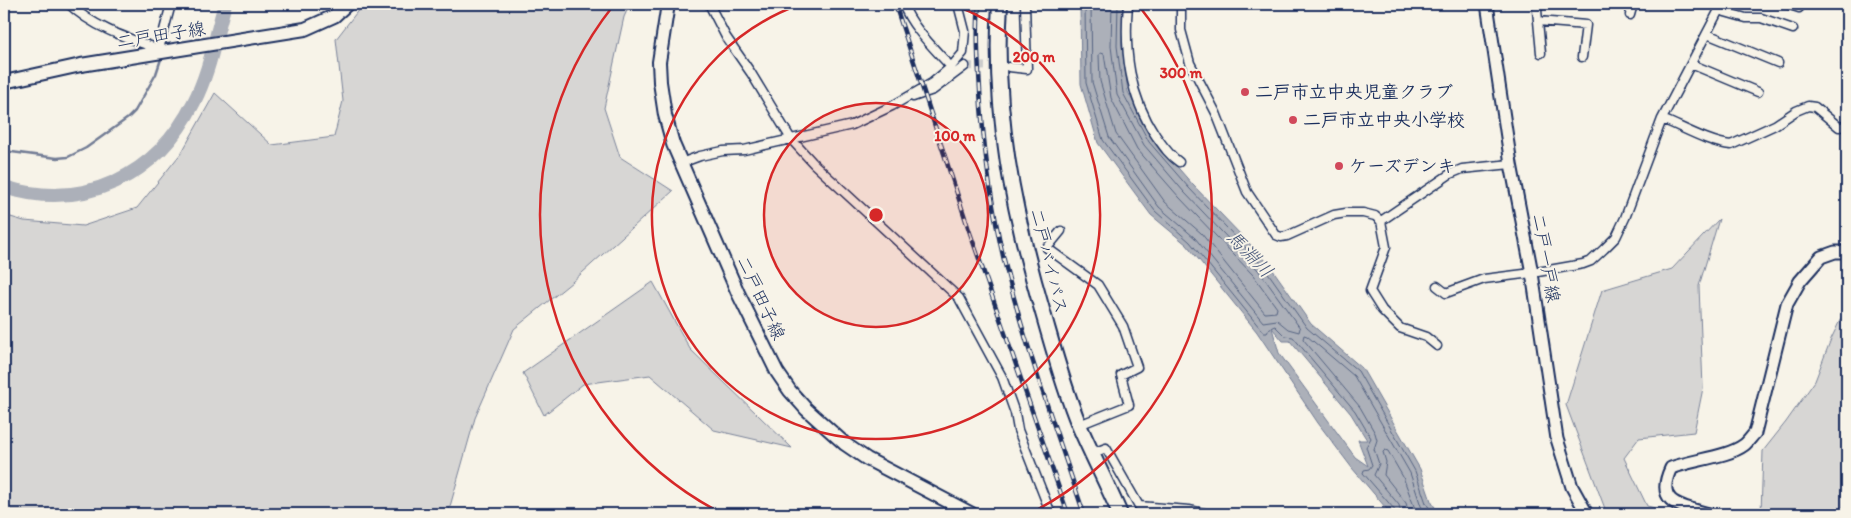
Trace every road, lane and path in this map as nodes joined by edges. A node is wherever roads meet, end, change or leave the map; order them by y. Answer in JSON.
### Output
{"nodes":[{"id":1,"x":69,"y":4,"type":"edge"},
{"id":2,"x":171,"y":4,"type":"edge"},
{"id":3,"x":347,"y":4,"type":"edge"},
{"id":4,"x":668,"y":4,"type":"edge"},
{"id":5,"x":709,"y":4,"type":"edge"},
{"id":6,"x":903,"y":4,"type":"edge"},
{"id":7,"x":958,"y":4,"type":"edge"},
{"id":8,"x":1000,"y":4,"type":"edge"},
{"id":9,"x":1025,"y":4,"type":"edge"},
{"id":10,"x":1128,"y":4,"type":"edge"},
{"id":11,"x":1181,"y":4,"type":"edge"},
{"id":12,"x":1487,"y":4,"type":"edge"},
{"id":13,"x":1540,"y":4,"type":"edge"},
{"id":14,"x":1633,"y":4,"type":"edge"},
{"id":15,"x":1787,"y":4,"type":"edge"},
{"id":16,"x":1720,"y":7,"type":"edge"},
{"id":17,"x":1799,"y":8,"type":"dead end"},
{"id":18,"x":1630,"y":15,"type":"dead end"},
{"id":19,"x":1538,"y":21,"type":"junction"},
{"id":20,"x":1793,"y":29,"type":"dead end"},
{"id":21,"x":1707,"y":34,"type":"junction"},
{"id":22,"x":159,"y":51,"type":"junction"},
{"id":23,"x":1542,"y":53,"type":"dead end"},
{"id":24,"x":1582,"y":57,"type":"dead end"},
{"id":25,"x":1691,"y":64,"type":"junction"},
{"id":26,"x":1778,"y":64,"type":"dead end"},
{"id":27,"x":966,"y":66,"type":"tunnel mouth"},
{"id":28,"x":950,"y":67,"type":"junction"},
{"id":29,"x":1009,"y":67,"type":"tunnel mouth"},
{"id":30,"x":4,"y":82,"type":"edge"},
{"id":31,"x":1758,"y":92,"type":"dead end"},
{"id":32,"x":902,"y":101,"type":"junction"},
{"id":33,"x":1662,"y":118,"type":"junction"},
{"id":34,"x":1847,"y":123,"type":"edge"},
{"id":35,"x":791,"y":139,"type":"junction"},
{"id":36,"x":1179,"y":162,"type":"dead end"},
{"id":37,"x":681,"y":163,"type":"junction"},
{"id":38,"x":1511,"y":164,"type":"junction"},
{"id":39,"x":1381,"y":222,"type":"junction"},
{"id":40,"x":1061,"y":231,"type":"dead end"},
{"id":41,"x":1847,"y":252,"type":"edge"},
{"id":42,"x":1532,"y":273,"type":"junction"},
{"id":43,"x":1437,"y":286,"type":"dead end"},
{"id":44,"x":1437,"y":346,"type":"dead end"},
{"id":45,"x":1079,"y":425,"type":"junction"},
{"id":46,"x":1093,"y":453,"type":"junction"},
{"id":47,"x":972,"y":514,"type":"edge"},
{"id":48,"x":1050,"y":514,"type":"edge"},
{"id":49,"x":1120,"y":514,"type":"edge"},
{"id":50,"x":1208,"y":514,"type":"edge"},
{"id":51,"x":1587,"y":514,"type":"edge"},
{"id":52,"x":1709,"y":514,"type":"edge"}],
"edges":[{"from":1,"to":22,"type":"street"},
{"from":2,"to":22,"type":"street"},
{"from":3,"to":22,"type":"main road","name":"二戸田子線"},
{"from":4,"to":37,"type":"main road","name":"二戸田子線"},
{"from":5,"to":35,"type":"street"},
{"from":6,"to":28,"type":"street"},
{"from":7,"to":28,"type":"street"},
{"from":8,"to":45,"type":"highway","name":"二戸バイパス"},
{"from":9,"to":29,"type":"street"},
{"from":10,"to":36,"type":"street"},
{"from":11,"to":39,"type":"street"},
{"from":12,"to":38,"type":"main road","name":"二戸一戸線"},
{"from":13,"to":19,"type":"street"},
{"from":14,"to":18,"type":"street"},
{"from":15,"to":17,"type":"street"},
{"from":16,"to":20,"type":"street"},
{"from":16,"to":21,"type":"street"},
{"from":19,"to":23,"type":"street"},
{"from":19,"to":24,"type":"street"},
{"from":21,"to":25,"type":"street"},
{"from":21,"to":26,"type":"street"},
{"from":22,"to":30,"type":"main road","name":"二戸田子線"},
{"from":25,"to":31,"type":"street"},
{"from":25,"to":33,"type":"street"},
{"from":27,"to":32,"type":"street"},
{"from":28,"to":32,"type":"street"},
{"from":32,"to":35,"type":"street"},
{"from":33,"to":34,"type":"street"},
{"from":33,"to":42,"type":"street"},
{"from":35,"to":37,"type":"street"},
{"from":35,"to":48,"type":"street"},
{"from":37,"to":47,"type":"main road","name":"二戸田子線"},
{"from":38,"to":39,"type":"street"},
{"from":38,"to":42,"type":"main road","name":"二戸一戸線"},
{"from":39,"to":44,"type":"street"},
{"from":40,"to":45,"type":"street"},
{"from":41,"to":52,"type":"main road"},
{"from":42,"to":43,"type":"street"},
{"from":42,"to":51,"type":"main road","name":"二戸一戸線"},
{"from":45,"to":46,"type":"highway","name":"二戸バイパス"},
{"from":46,"to":49,"type":"highway","name":"二戸バイパス"},
{"from":46,"to":50,"type":"street"}]}
